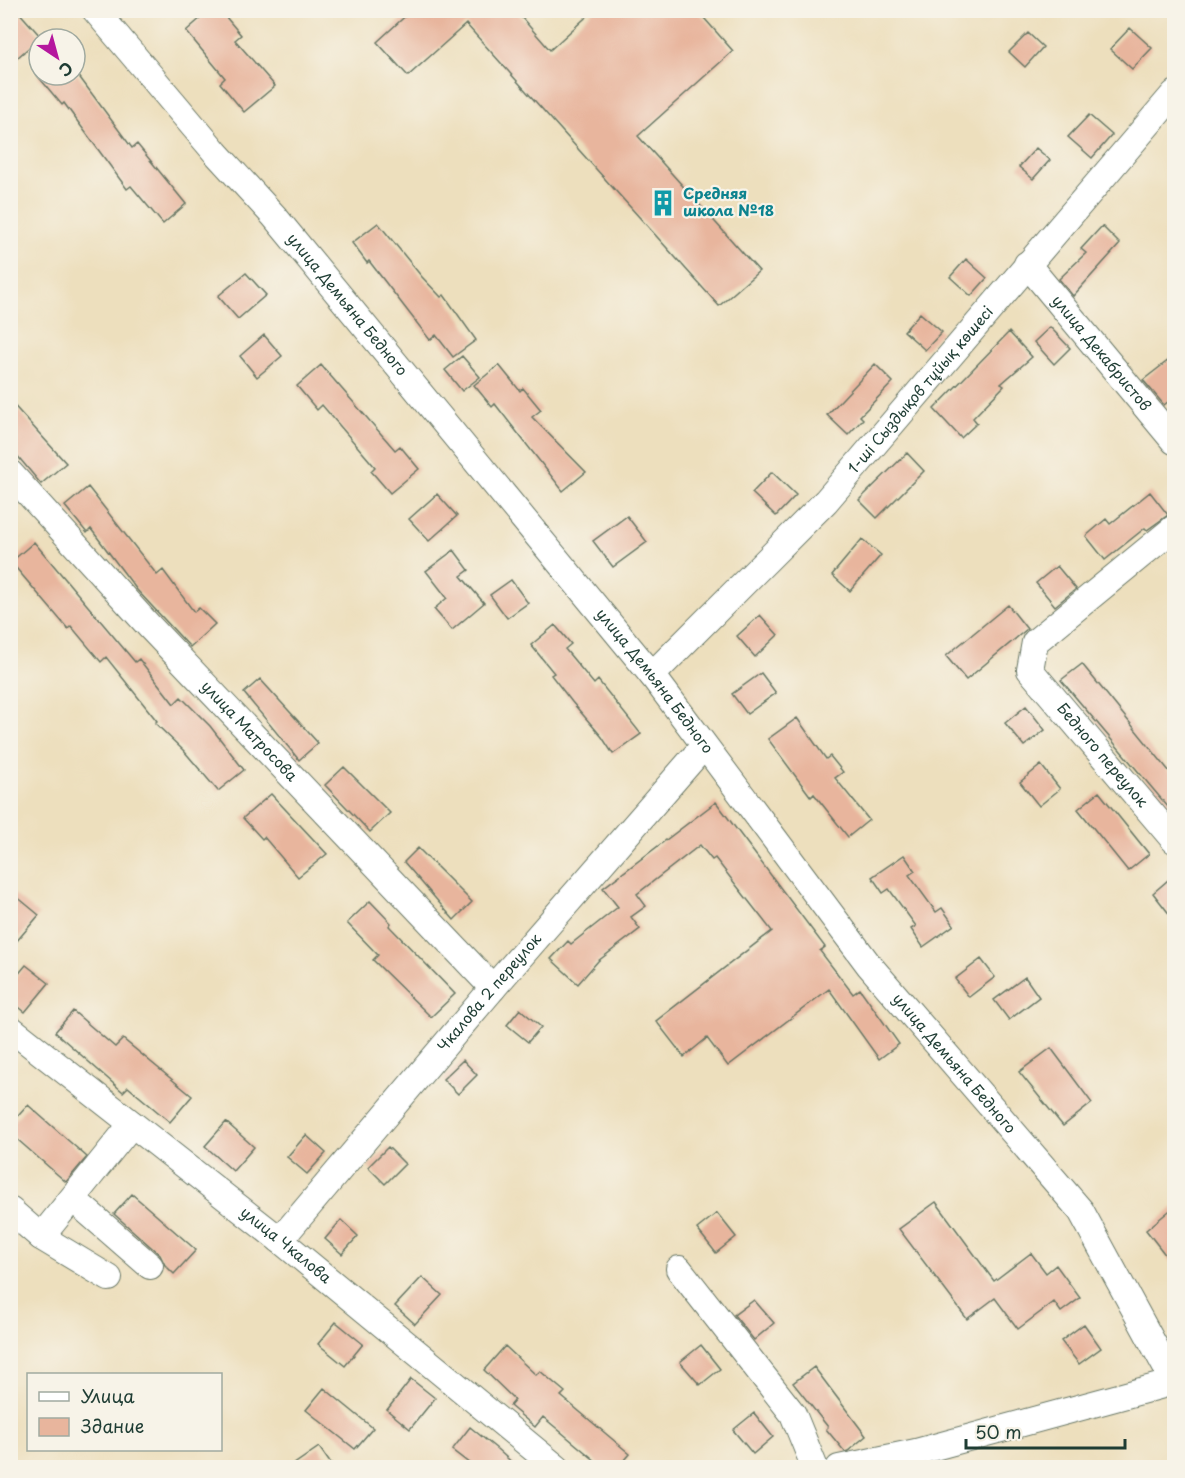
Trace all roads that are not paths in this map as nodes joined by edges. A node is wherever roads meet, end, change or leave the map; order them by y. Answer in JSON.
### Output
{"nodes":[{"id":1,"x":95,"y":10,"type":"edge"},
{"id":2,"x":1174,"y":94,"type":"edge"},
{"id":3,"x":1027,"y":264,"type":"junction"},
{"id":4,"x":1172,"y":432,"type":"edge"},
{"id":5,"x":10,"y":472,"type":"edge"},
{"id":6,"x":1174,"y":528,"type":"edge"},
{"id":7,"x":652,"y":675,"type":"junction"},
{"id":8,"x":703,"y":747,"type":"junction"},
{"id":9,"x":1174,"y":840,"type":"edge"},
{"id":10,"x":493,"y":988,"type":"junction"},
{"id":11,"x":10,"y":1028,"type":"edge"},
{"id":12,"x":132,"y":1124,"type":"junction"},
{"id":13,"x":72,"y":1199,"type":"junction"},
{"id":14,"x":10,"y":1210,"type":"edge"},
{"id":15,"x":41,"y":1237,"type":"junction"},
{"id":16,"x":280,"y":1240,"type":"junction"},
{"id":17,"x":150,"y":1266,"type":"dead end"},
{"id":18,"x":679,"y":1269,"type":"dead end"},
{"id":19,"x":109,"y":1278,"type":"dead end"},
{"id":20,"x":1174,"y":1382,"type":"edge"},
{"id":21,"x":918,"y":1460,"type":"edge"},
{"id":22,"x":557,"y":1467,"type":"edge"},
{"id":23,"x":814,"y":1467,"type":"edge"},
{"id":24,"x":839,"y":1467,"type":"edge"}],
"edges":[{"from":1,"to":7,"type":"street","name":"улица Демьяна Бедного"},
{"from":2,"to":3,"type":"street","name":"1-ші Сыздықов тұйық көшесі"},
{"from":3,"to":4,"type":"street","name":"улица Декабристов"},
{"from":3,"to":7,"type":"street","name":"1-ші Сыздықов тұйық көшесі"},
{"from":5,"to":10,"type":"street","name":"улица Матросова"},
{"from":6,"to":9,"type":"street","name":"Бедного переулок"},
{"from":7,"to":8,"type":"street","name":"улица Демьяна Бедного"},
{"from":8,"to":10,"type":"street","name":"Чкалова 2 переулок"},
{"from":8,"to":20,"type":"street","name":"улица Демьяна Бедного"},
{"from":10,"to":16,"type":"street","name":"Чкалова 2 переулок"},
{"from":11,"to":12,"type":"street","name":"улица Чкалова"},
{"from":12,"to":13,"type":"street"},
{"from":12,"to":16,"type":"street","name":"улица Чкалова"},
{"from":13,"to":15,"type":"street"},
{"from":13,"to":17,"type":"street"},
{"from":14,"to":15,"type":"street"},
{"from":15,"to":19,"type":"street"},
{"from":16,"to":22,"type":"street","name":"улица Чкалова"},
{"from":18,"to":23,"type":"street"},
{"from":20,"to":21,"type":"street"},
{"from":21,"to":24,"type":"street"}]}
